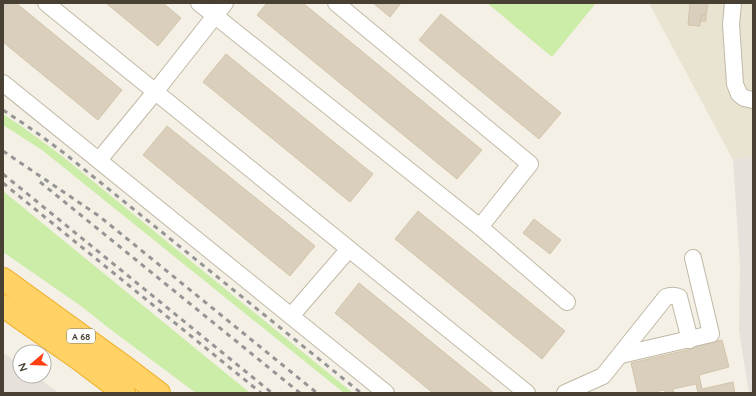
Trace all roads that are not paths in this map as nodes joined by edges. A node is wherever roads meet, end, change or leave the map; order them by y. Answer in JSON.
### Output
{"nodes":[{"id":1,"x":46,"y":3,"type":"edge"},
{"id":2,"x":198,"y":3,"type":"edge"},
{"id":3,"x":225,"y":3,"type":"edge"},
{"id":4,"x":336,"y":3,"type":"edge"},
{"id":5,"x":733,"y":3,"type":"edge"},
{"id":6,"x":214,"y":16,"type":"junction"},
{"id":7,"x":3,"y":82,"type":"edge"},
{"id":8,"x":155,"y":92,"type":"junction"},
{"id":9,"x":753,"y":100,"type":"edge"},
{"id":10,"x":99,"y":160,"type":"junction"},
{"id":11,"x":480,"y":228,"type":"junction"},
{"id":12,"x":349,"y":249,"type":"junction"},
{"id":13,"x":693,"y":258,"type":"dead end"},
{"id":14,"x":3,"y":279,"type":"edge"},
{"id":15,"x":567,"y":302,"type":"dead end"},
{"id":16,"x":3,"y":306,"type":"edge"},
{"id":17,"x":291,"y":316,"type":"junction"},
{"id":18,"x":690,"y":340,"type":"junction"},
{"id":19,"x":621,"y":355,"type":"junction"},
{"id":20,"x":124,"y":393,"type":"edge"},
{"id":21,"x":159,"y":393,"type":"edge"},
{"id":22,"x":386,"y":393,"type":"edge"},
{"id":23,"x":526,"y":393,"type":"edge"},
{"id":24,"x":565,"y":393,"type":"edge"}],
"edges":[{"from":1,"to":8,"type":"street"},
{"from":2,"to":6,"type":"street"},
{"from":3,"to":6,"type":"street"},
{"from":4,"to":11,"type":"street"},
{"from":5,"to":9,"type":"street"},
{"from":6,"to":8,"type":"street"},
{"from":6,"to":11,"type":"street"},
{"from":7,"to":10,"type":"street"},
{"from":8,"to":10,"type":"street"},
{"from":8,"to":12,"type":"street"},
{"from":10,"to":17,"type":"street"},
{"from":11,"to":15,"type":"street"},
{"from":12,"to":17,"type":"street"},
{"from":12,"to":23,"type":"street"},
{"from":13,"to":18,"type":"street"},
{"from":14,"to":21,"type":"highway","number":"A 68"},
{"from":16,"to":20,"type":"highway","number":"A 68"},
{"from":17,"to":22,"type":"street"},
{"from":18,"to":19,"type":"street"},
{"from":18,"to":19,"type":"street"},
{"from":19,"to":24,"type":"street"}]}
